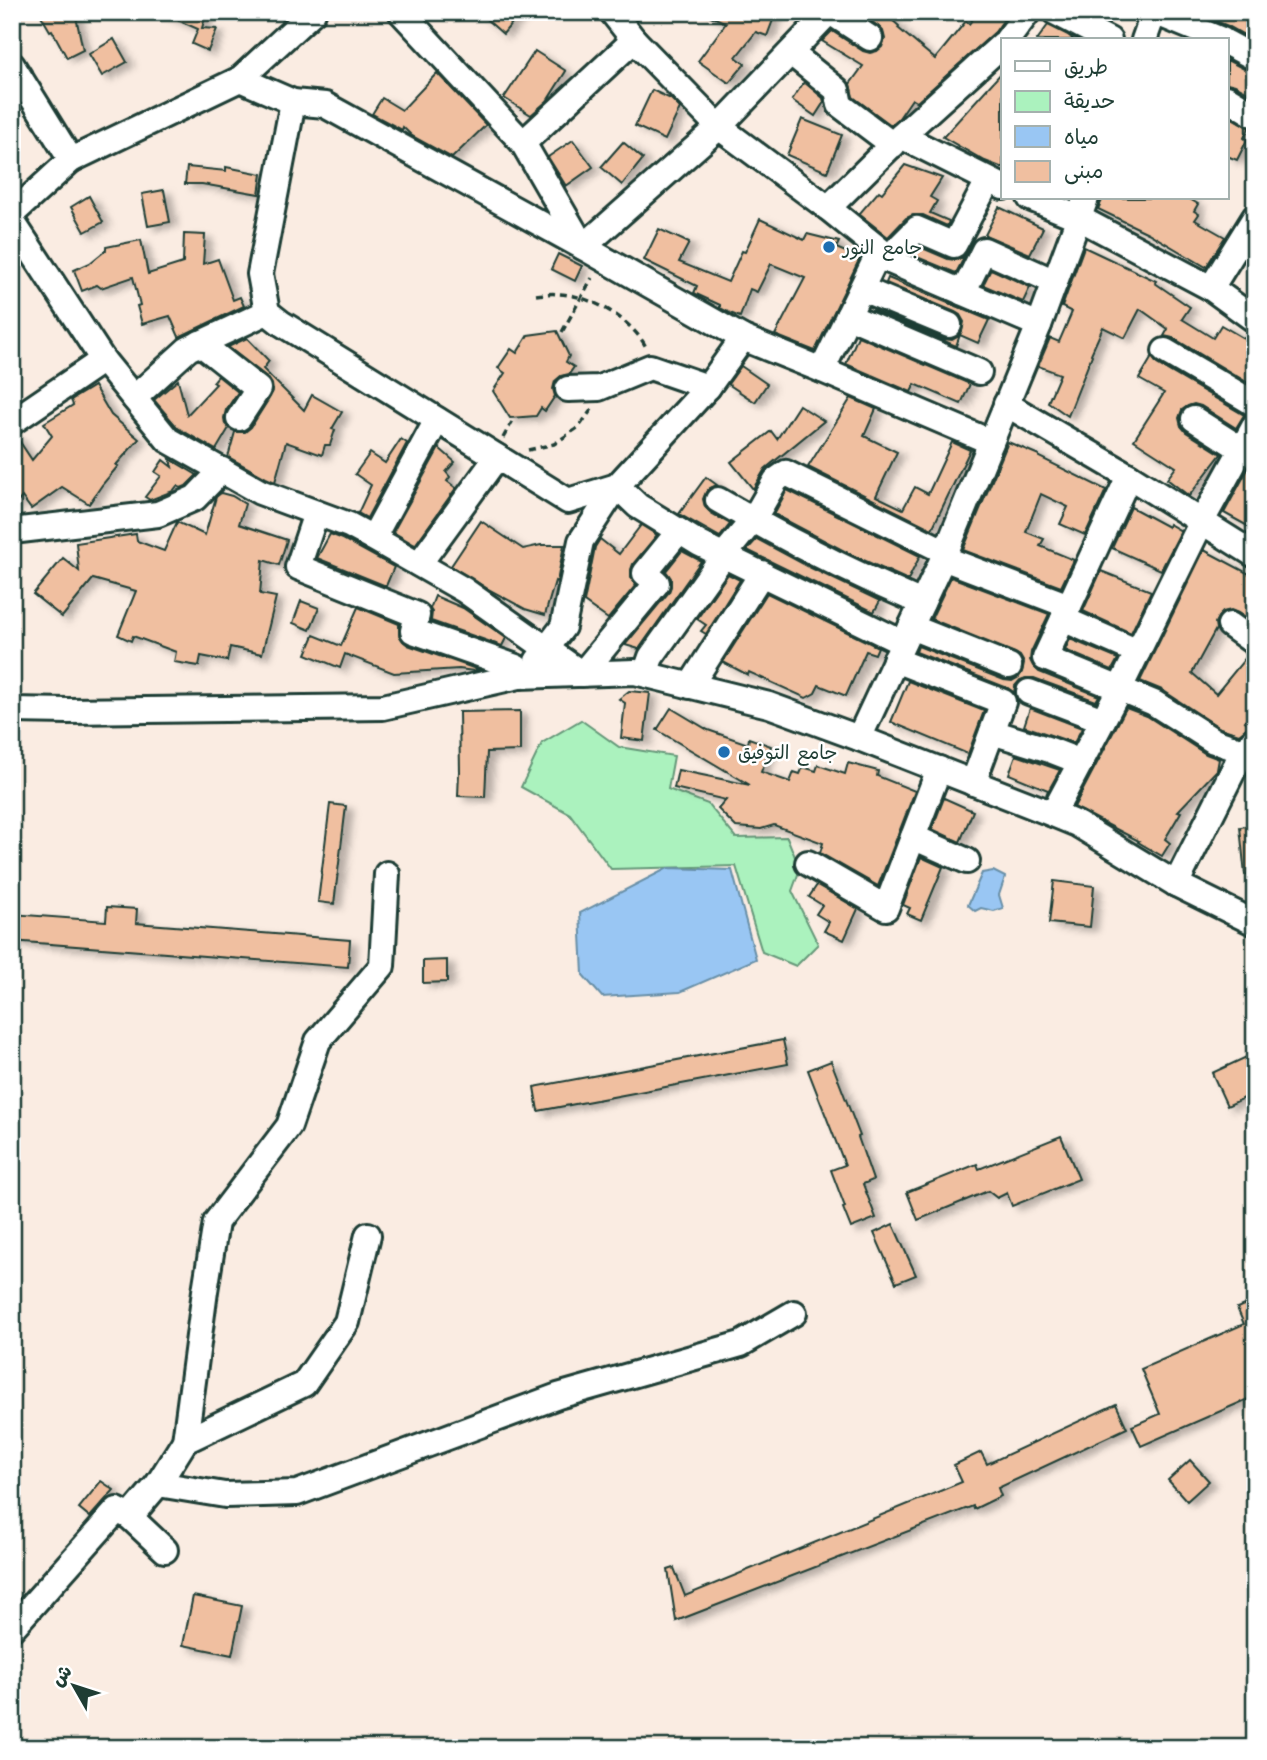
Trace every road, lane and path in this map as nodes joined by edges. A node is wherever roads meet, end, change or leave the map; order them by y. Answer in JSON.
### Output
{"nodes":[{"id":1,"x":313,"y":12,"type":"edge"},
{"id":2,"x":401,"y":12,"type":"edge"},
{"id":3,"x":612,"y":12,"type":"edge"},
{"id":4,"x":830,"y":12,"type":"edge"},
{"id":5,"x":1028,"y":12,"type":"edge"},
{"id":6,"x":1154,"y":12,"type":"edge"},
{"id":7,"x":1057,"y":13,"type":"edge"},
{"id":8,"x":870,"y":38,"type":"dead end"},
{"id":9,"x":1008,"y":38,"type":"edge"},
{"id":10,"x":1105,"y":38,"type":"edge"},
{"id":11,"x":1145,"y":38,"type":"edge"},
{"id":12,"x":1217,"y":38,"type":"edge"},
{"id":13,"x":634,"y":40,"type":"junction"},
{"id":14,"x":1228,"y":44,"type":"edge"},
{"id":15,"x":1001,"y":46,"type":"edge"},
{"id":16,"x":791,"y":53,"type":"junction"},
{"id":17,"x":1255,"y":58,"type":"edge"},
{"id":18,"x":12,"y":65,"type":"edge"},
{"id":19,"x":240,"y":79,"type":"junction"},
{"id":20,"x":1228,"y":99,"type":"edge"},
{"id":21,"x":293,"y":102,"type":"junction"},
{"id":22,"x":1255,"y":115,"type":"edge"},
{"id":23,"x":719,"y":127,"type":"junction"},
{"id":24,"x":897,"y":141,"type":"junction"},
{"id":25,"x":523,"y":143,"type":"junction"},
{"id":26,"x":71,"y":160,"type":"junction"},
{"id":27,"x":995,"y":184,"type":"edge"},
{"id":28,"x":1041,"y":200,"type":"edge"},
{"id":29,"x":828,"y":208,"type":"junction"},
{"id":30,"x":1083,"y":208,"type":"edge"},
{"id":31,"x":12,"y":214,"type":"edge"},
{"id":32,"x":1255,"y":217,"type":"edge"},
{"id":33,"x":12,"y":222,"type":"edge"},
{"id":34,"x":583,"y":247,"type":"junction"},
{"id":35,"x":882,"y":258,"type":"junction"},
{"id":36,"x":592,"y":278,"type":"dead end"},
{"id":37,"x":1055,"y":282,"type":"junction"},
{"id":38,"x":1211,"y":288,"type":"junction"},
{"id":39,"x":862,"y":289,"type":"junction"},
{"id":40,"x":963,"y":293,"type":"junction"},
{"id":41,"x":536,"y":295,"type":"dead end"},
{"id":42,"x":581,"y":298,"type":"junction"},
{"id":43,"x":267,"y":312,"type":"junction"},
{"id":44,"x":848,"y":316,"type":"junction"},
{"id":45,"x":1255,"y":320,"type":"edge"},
{"id":46,"x":949,"y":325,"type":"dead end"},
{"id":47,"x":1039,"y":325,"type":"junction"},
{"id":48,"x":562,"y":332,"type":"dead end"},
{"id":49,"x":743,"y":338,"type":"junction"},
{"id":50,"x":200,"y":343,"type":"junction"},
{"id":51,"x":1165,"y":351,"type":"dead end"},
{"id":52,"x":103,"y":360,"type":"junction"},
{"id":53,"x":657,"y":369,"type":"junction"},
{"id":54,"x":822,"y":370,"type":"junction"},
{"id":55,"x":979,"y":372,"type":"dead end"},
{"id":56,"x":708,"y":387,"type":"junction"},
{"id":57,"x":599,"y":388,"type":"junction"},
{"id":58,"x":568,"y":389,"type":"dead end"},
{"id":59,"x":134,"y":398,"type":"junction"},
{"id":60,"x":1006,"y":404,"type":"junction"},
{"id":61,"x":1255,"y":404,"type":"edge"},
{"id":62,"x":239,"y":418,"type":"dead end"},
{"id":63,"x":1194,"y":419,"type":"dead end"},
{"id":64,"x":437,"y":420,"type":"junction"},
{"id":65,"x":12,"y":422,"type":"edge"},
{"id":66,"x":512,"y":422,"type":"dead end"},
{"id":67,"x":1255,"y":425,"type":"edge"},
{"id":68,"x":991,"y":442,"type":"junction"},
{"id":69,"x":520,"y":446,"type":"dead end"},
{"id":70,"x":504,"y":450,"type":"junction"},
{"id":71,"x":1245,"y":457,"type":"edge"},
{"id":72,"x":222,"y":470,"type":"junction"},
{"id":73,"x":1129,"y":476,"type":"junction"},
{"id":74,"x":617,"y":486,"type":"junction"},
{"id":75,"x":718,"y":499,"type":"dead end"},
{"id":76,"x":316,"y":513,"type":"junction"},
{"id":77,"x":753,"y":520,"type":"junction"},
{"id":78,"x":1202,"y":521,"type":"junction"},
{"id":79,"x":12,"y":531,"type":"edge"},
{"id":80,"x":679,"y":531,"type":"junction"},
{"id":81,"x":373,"y":538,"type":"junction"},
{"id":82,"x":724,"y":555,"type":"junction"},
{"id":83,"x":944,"y":555,"type":"junction"},
{"id":84,"x":1255,"y":555,"type":"edge"},
{"id":85,"x":419,"y":564,"type":"junction"},
{"id":86,"x":762,"y":573,"type":"junction"},
{"id":87,"x":922,"y":603,"type":"junction"},
{"id":88,"x":1066,"y":612,"type":"junction"},
{"id":89,"x":1230,"y":625,"type":"dead end"},
{"id":90,"x":903,"y":643,"type":"junction"},
{"id":91,"x":1255,"y":643,"type":"edge"},
{"id":92,"x":546,"y":648,"type":"junction"},
{"id":93,"x":1138,"y":652,"type":"junction"},
{"id":94,"x":1009,"y":666,"type":"dead end"},
{"id":95,"x":582,"y":674,"type":"junction"},
{"id":96,"x":645,"y":674,"type":"junction"},
{"id":97,"x":523,"y":675,"type":"junction"},
{"id":98,"x":690,"y":686,"type":"junction"},
{"id":99,"x":1120,"y":688,"type":"junction"},
{"id":100,"x":1029,"y":692,"type":"dead end"},
{"id":101,"x":12,"y":710,"type":"edge"},
{"id":102,"x":1103,"y":720,"type":"junction"},
{"id":103,"x":992,"y":732,"type":"junction"},
{"id":104,"x":859,"y":738,"type":"junction"},
{"id":105,"x":1249,"y":745,"type":"edge"},
{"id":106,"x":1081,"y":762,"type":"junction"},
{"id":107,"x":939,"y":769,"type":"junction"},
{"id":108,"x":973,"y":783,"type":"junction"},
{"id":109,"x":1053,"y":814,"type":"junction"},
{"id":110,"x":913,"y":837,"type":"junction"},
{"id":111,"x":967,"y":862,"type":"dead end"},
{"id":112,"x":808,"y":863,"type":"dead end"},
{"id":113,"x":387,"y":874,"type":"dead end"},
{"id":114,"x":1176,"y":884,"type":"junction"},
{"id":115,"x":1255,"y":923,"type":"edge"},
{"id":116,"x":368,"y":1235,"type":"dead end"},
{"id":117,"x":794,"y":1313,"type":"dead end"},
{"id":118,"x":186,"y":1441,"type":"junction"},
{"id":119,"x":159,"y":1484,"type":"junction"},
{"id":120,"x":130,"y":1517,"type":"junction"},
{"id":121,"x":165,"y":1550,"type":"dead end"},
{"id":122,"x":12,"y":1628,"type":"edge"}],
"edges":[{"from":1,"to":19,"type":"street"},
{"from":2,"to":25,"type":"street"},
{"from":3,"to":13,"type":"street"},
{"from":4,"to":8,"type":"street"},
{"from":4,"to":16,"type":"street"},
{"from":5,"to":9,"type":"street"},
{"from":6,"to":11,"type":"street"},
{"from":6,"to":12,"type":"street"},
{"from":7,"to":10,"type":"street"},
{"from":13,"to":23,"type":"street"},
{"from":13,"to":25,"type":"street"},
{"from":14,"to":17,"type":"street"},
{"from":15,"to":24,"type":"street"},
{"from":16,"to":23,"type":"street"},
{"from":16,"to":24,"type":"street"},
{"from":18,"to":26,"type":"street"},
{"from":19,"to":21,"type":"street"},
{"from":19,"to":26,"type":"street"},
{"from":20,"to":22,"type":"street"},
{"from":21,"to":34,"type":"street"},
{"from":21,"to":43,"type":"street"},
{"from":23,"to":29,"type":"street"},
{"from":23,"to":34,"type":"street"},
{"from":24,"to":27,"type":"street"},
{"from":24,"to":29,"type":"street"},
{"from":25,"to":34,"type":"street"},
{"from":26,"to":31,"type":"street"},
{"from":27,"to":35,"type":"street"},
{"from":28,"to":30,"type":"street"},
{"from":29,"to":35,"type":"street"},
{"from":30,"to":37,"type":"street"},
{"from":30,"to":38,"type":"street"},
{"from":32,"to":38,"type":"street"},
{"from":33,"to":52,"type":"street"},
{"from":34,"to":49,"type":"street"},
{"from":35,"to":39,"type":"street"},
{"from":35,"to":40,"type":"street"},
{"from":36,"to":42,"type":"path"},
{"from":37,"to":40,"type":"street"},
{"from":37,"to":47,"type":"street"},
{"from":38,"to":45,"type":"street"},
{"from":39,"to":44,"type":"street"},
{"from":39,"to":46,"type":"street"},
{"from":40,"to":47,"type":"street"},
{"from":41,"to":42,"type":"path"},
{"from":42,"to":48,"type":"path"},
{"from":42,"to":53,"type":"path"},
{"from":43,"to":50,"type":"street"},
{"from":43,"to":64,"type":"street"},
{"from":44,"to":54,"type":"street"},
{"from":44,"to":55,"type":"street"},
{"from":47,"to":60,"type":"street"},
{"from":49,"to":54,"type":"street"},
{"from":49,"to":56,"type":"street"},
{"from":50,"to":59,"type":"street"},
{"from":50,"to":62,"type":"street"},
{"from":51,"to":61,"type":"street"},
{"from":52,"to":59,"type":"street"},
{"from":52,"to":65,"type":"street"},
{"from":53,"to":56,"type":"street"},
{"from":53,"to":57,"type":"street"},
{"from":54,"to":68,"type":"street"},
{"from":56,"to":74,"type":"street"},
{"from":57,"to":58,"type":"street"},
{"from":57,"to":69,"type":"path"},
{"from":59,"to":72,"type":"street"},
{"from":60,"to":68,"type":"street"},
{"from":60,"to":73,"type":"street"},
{"from":63,"to":71,"type":"street"},
{"from":64,"to":70,"type":"street"},
{"from":64,"to":81,"type":"street"},
{"from":66,"to":70,"type":"path"},
{"from":67,"to":71,"type":"street"},
{"from":68,"to":83,"type":"street"},
{"from":70,"to":74,"type":"street"},
{"from":70,"to":85,"type":"street"},
{"from":71,"to":78,"type":"street"},
{"from":72,"to":76,"type":"street"},
{"from":72,"to":79,"type":"street"},
{"from":73,"to":78,"type":"street"},
{"from":73,"to":88,"type":"street"},
{"from":74,"to":80,"type":"street"},
{"from":74,"to":92,"type":"street"},
{"from":75,"to":77,"type":"street"},
{"from":76,"to":81,"type":"street"},
{"from":76,"to":97,"type":"street"},
{"from":77,"to":82,"type":"street"},
{"from":77,"to":83,"type":"street"},
{"from":77,"to":87,"type":"street"},
{"from":78,"to":84,"type":"street"},
{"from":78,"to":93,"type":"street"},
{"from":80,"to":82,"type":"street"},
{"from":80,"to":95,"type":"street"},
{"from":81,"to":85,"type":"street"},
{"from":82,"to":86,"type":"street"},
{"from":82,"to":96,"type":"street"},
{"from":83,"to":87,"type":"street"},
{"from":83,"to":88,"type":"street"},
{"from":85,"to":92,"type":"street"},
{"from":86,"to":90,"type":"street"},
{"from":86,"to":98,"type":"street"},
{"from":87,"to":90,"type":"street"},
{"from":88,"to":93,"type":"street"},
{"from":88,"to":99,"type":"street"},
{"from":89,"to":91,"type":"street"},
{"from":90,"to":94,"type":"street"},
{"from":90,"to":103,"type":"street"},
{"from":90,"to":104,"type":"street"},
{"from":92,"to":95,"type":"street"},
{"from":92,"to":97,"type":"street"},
{"from":93,"to":99,"type":"street"},
{"from":95,"to":96,"type":"street"},
{"from":95,"to":97,"type":"street"},
{"from":96,"to":98,"type":"street"},
{"from":97,"to":101,"type":"street"},
{"from":98,"to":104,"type":"street"},
{"from":99,"to":102,"type":"street"},
{"from":99,"to":105,"type":"street"},
{"from":100,"to":102,"type":"street"},
{"from":102,"to":106,"type":"street"},
{"from":103,"to":106,"type":"street"},
{"from":103,"to":108,"type":"street"},
{"from":104,"to":107,"type":"street"},
{"from":105,"to":114,"type":"street"},
{"from":106,"to":109,"type":"street"},
{"from":107,"to":108,"type":"street"},
{"from":107,"to":110,"type":"street"},
{"from":108,"to":109,"type":"street"},
{"from":109,"to":114,"type":"street"},
{"from":110,"to":111,"type":"street"},
{"from":110,"to":112,"type":"street"},
{"from":113,"to":118,"type":"street"},
{"from":114,"to":115,"type":"street"},
{"from":116,"to":118,"type":"street"},
{"from":117,"to":119,"type":"street"},
{"from":118,"to":119,"type":"street"},
{"from":119,"to":120,"type":"street"},
{"from":120,"to":121,"type":"street"},
{"from":120,"to":122,"type":"street"}]}
